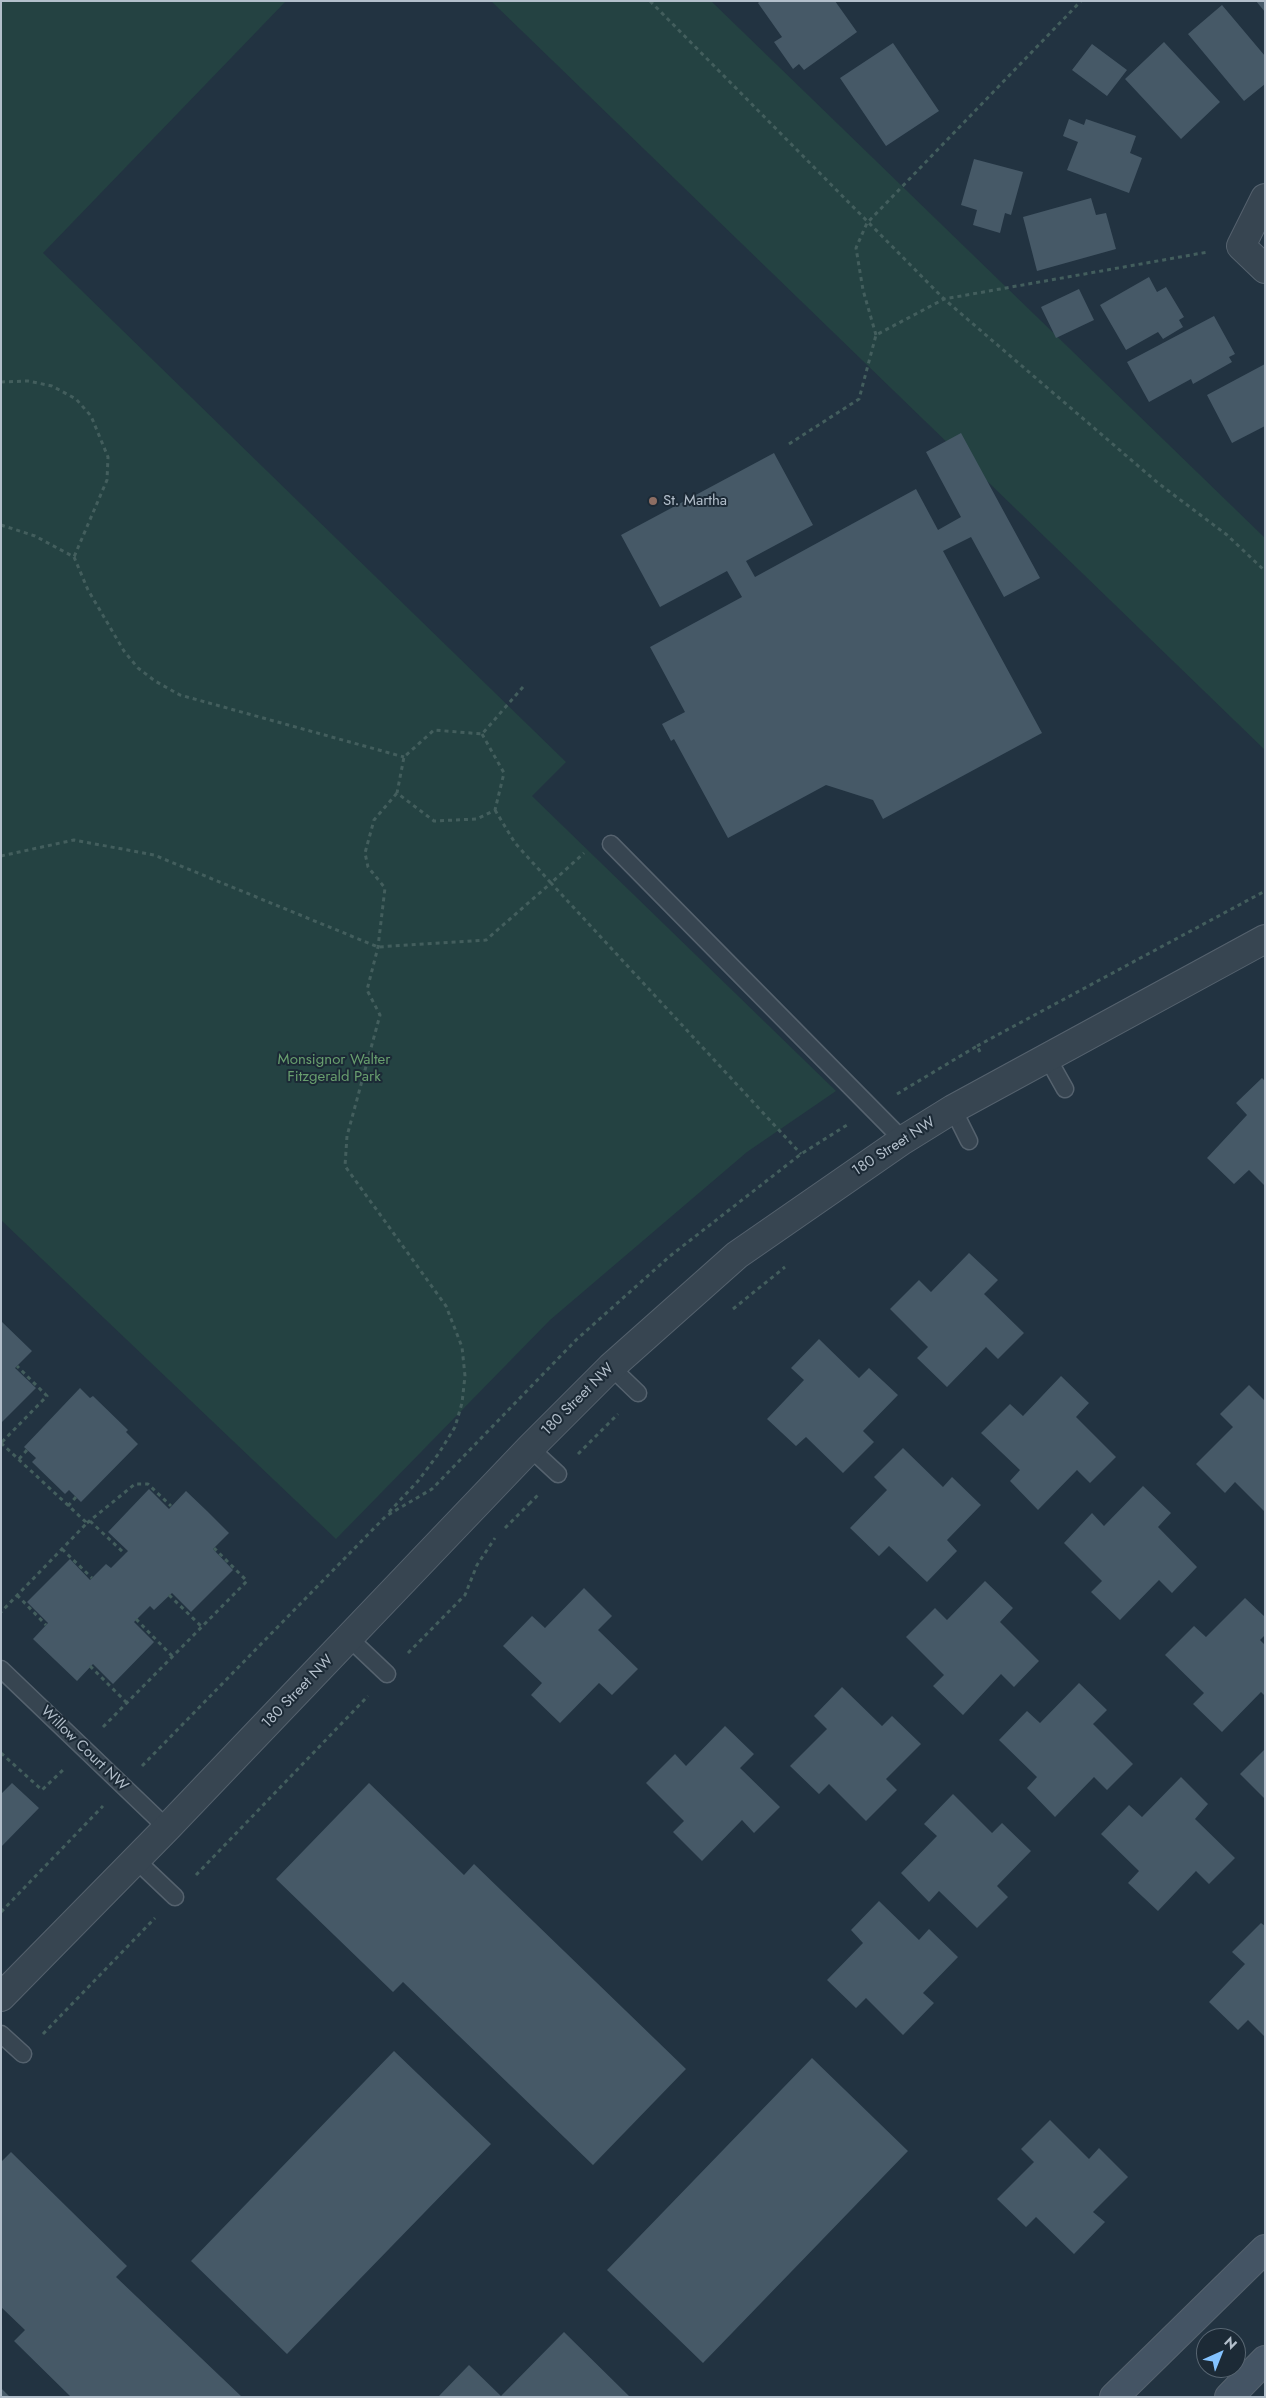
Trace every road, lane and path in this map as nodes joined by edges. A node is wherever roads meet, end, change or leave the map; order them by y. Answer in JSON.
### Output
{"nodes":[{"id":1,"x":650,"y":1,"type":"edge"},
{"id":2,"x":1081,"y":1,"type":"edge"},
{"id":3,"x":1265,"y":198,"type":"edge"},
{"id":4,"x":867,"y":223,"type":"junction"},
{"id":5,"x":1241,"y":246,"type":"junction"},
{"id":6,"x":1265,"y":269,"type":"edge"},
{"id":7,"x":944,"y":300,"type":"junction"},
{"id":8,"x":876,"y":335,"type":"junction"},
{"id":9,"x":1,"y":382,"type":"edge"},
{"id":10,"x":789,"y":444,"type":"dead end"},
{"id":11,"x":1,"y":525,"type":"edge"},
{"id":12,"x":74,"y":557,"type":"junction"},
{"id":13,"x":1265,"y":571,"type":"edge"},
{"id":14,"x":523,"y":687,"type":"dead end"},
{"id":15,"x":482,"y":734,"type":"junction"},
{"id":16,"x":404,"y":757,"type":"junction"},
{"id":17,"x":397,"y":793,"type":"junction"},
{"id":18,"x":495,"y":810,"type":"junction"},
{"id":19,"x":611,"y":844,"type":"dead end"},
{"id":20,"x":584,"y":852,"type":"dead end"},
{"id":21,"x":1,"y":856,"type":"edge"},
{"id":22,"x":551,"y":883,"type":"junction"},
{"id":23,"x":1265,"y":891,"type":"edge"},
{"id":24,"x":1265,"y":939,"type":"edge"},
{"id":25,"x":378,"y":947,"type":"junction"},
{"id":26,"x":976,"y":1046,"type":"dead end"},
{"id":27,"x":1047,"y":1056,"type":"junction"},
{"id":28,"x":1065,"y":1089,"type":"dead end"},
{"id":29,"x":953,"y":1109,"type":"junction"},
{"id":30,"x":903,"y":1140,"type":"junction"},
{"id":31,"x":969,"y":1141,"type":"dead end"},
{"id":32,"x":800,"y":1154,"type":"dead end"},
{"id":33,"x":790,"y":1264,"type":"dead end"},
{"id":34,"x":730,"y":1311,"type":"dead end"},
{"id":35,"x":17,"y":1366,"type":"dead end"},
{"id":36,"x":611,"y":1367,"type":"junction"},
{"id":37,"x":638,"y":1393,"type":"joint"},
{"id":38,"x":2,"y":1442,"type":"edge"},
{"id":39,"x":473,"y":1448,"type":"dead end"},
{"id":40,"x":530,"y":1448,"type":"junction"},
{"id":41,"x":27,"y":1450,"type":"dead end"},
{"id":42,"x":19,"y":1459,"type":"junction"},
{"id":43,"x":558,"y":1474,"type":"junction"},
{"id":44,"x":503,"y":1477,"type":"junction"},
{"id":45,"x":76,"y":1497,"type":"dead end"},
{"id":46,"x":529,"y":1504,"type":"junction"},
{"id":47,"x":68,"y":1506,"type":"junction"},
{"id":48,"x":171,"y":1506,"type":"dead end"},
{"id":49,"x":386,"y":1516,"type":"dead end"},
{"id":50,"x":88,"y":1522,"type":"junction"},
{"id":51,"x":214,"y":1548,"type":"dead end"},
{"id":52,"x":62,"y":1549,"type":"junction"},
{"id":53,"x":125,"y":1554,"type":"dead end"},
{"id":54,"x":92,"y":1578,"type":"dead end"},
{"id":55,"x":169,"y":1595,"type":"dead end"},
{"id":56,"x":17,"y":1596,"type":"junction"},
{"id":57,"x":1,"y":1612,"type":"edge"},
{"id":58,"x":136,"y":1619,"type":"dead end"},
{"id":59,"x":46,"y":1625,"type":"dead end"},
{"id":60,"x":202,"y":1627,"type":"junction"},
{"id":61,"x":349,"y":1638,"type":"junction"},
{"id":62,"x":173,"y":1657,"type":"junction"},
{"id":63,"x":90,"y":1666,"type":"dead end"},
{"id":64,"x":1,"y":1669,"type":"edge"},
{"id":65,"x":387,"y":1674,"type":"junction"},
{"id":66,"x":127,"y":1703,"type":"junction"},
{"id":67,"x":99,"y":1731,"type":"dead end"},
{"id":68,"x":1,"y":1753,"type":"edge"},
{"id":69,"x":70,"y":1775,"type":"dead end"},
{"id":70,"x":96,"y":1800,"type":"dead end"},
{"id":71,"x":168,"y":1828,"type":"junction"},
{"id":72,"x":136,"y":1860,"type":"junction"},
{"id":73,"x":175,"y":1897,"type":"junction"},
{"id":74,"x":1,"y":1912,"type":"edge"},
{"id":75,"x":1,"y":1997,"type":"edge"},
{"id":76,"x":1,"y":2034,"type":"edge"},
{"id":77,"x":23,"y":2054,"type":"joint"},
{"id":78,"x":1265,"y":2249,"type":"edge"},
{"id":79,"x":1265,"y":2360,"type":"edge"},
{"id":80,"x":1114,"y":2397,"type":"edge"},
{"id":81,"x":1229,"y":2397,"type":"edge"}],
"edges":[{"from":1,"to":4,"type":"path"},
{"from":2,"to":4,"type":"path"},
{"from":3,"to":5,"type":"street"},
{"from":4,"to":7,"type":"path"},
{"from":4,"to":8,"type":"path"},
{"from":5,"to":6,"type":"street"},
{"from":5,"to":7,"type":"path"},
{"from":7,"to":8,"type":"path"},
{"from":7,"to":13,"type":"path"},
{"from":8,"to":10,"type":"path"},
{"from":9,"to":12,"type":"path"},
{"from":11,"to":12,"type":"path"},
{"from":12,"to":16,"type":"path"},
{"from":14,"to":15,"type":"path"},
{"from":15,"to":16,"type":"path"},
{"from":15,"to":18,"type":"path"},
{"from":16,"to":17,"type":"path"},
{"from":17,"to":18,"type":"path"},
{"from":17,"to":25,"type":"path"},
{"from":18,"to":22,"type":"path"},
{"from":19,"to":30,"type":"lane"},
{"from":20,"to":22,"type":"path"},
{"from":21,"to":25,"type":"path"},
{"from":22,"to":25,"type":"path"},
{"from":22,"to":32,"type":"path"},
{"from":23,"to":26,"type":"path"},
{"from":24,"to":27,"type":"street","name":"180 Street NW"},
{"from":25,"to":49,"type":"path"},
{"from":27,"to":28,"type":"lane"},
{"from":27,"to":29,"type":"street","name":"180 Street NW"},
{"from":29,"to":30,"type":"street","name":"180 Street NW"},
{"from":29,"to":31,"type":"lane"},
{"from":30,"to":36,"type":"street","name":"180 Street NW"},
{"from":33,"to":34,"type":"path"},
{"from":35,"to":38,"type":"path"},
{"from":36,"to":37,"type":"lane"},
{"from":36,"to":40,"type":"street","name":"180 Street NW"},
{"from":37,"to":43,"type":"path"},
{"from":38,"to":42,"type":"path"},
{"from":39,"to":44,"type":"path"},
{"from":40,"to":43,"type":"lane"},
{"from":40,"to":44,"type":"street","name":"180 Street NW"},
{"from":41,"to":42,"type":"path"},
{"from":42,"to":47,"type":"path"},
{"from":43,"to":46,"type":"path"},
{"from":44,"to":46,"type":"path"},
{"from":44,"to":61,"type":"street","name":"180 Street NW"},
{"from":45,"to":47,"type":"path"},
{"from":46,"to":65,"type":"path"},
{"from":47,"to":50,"type":"path"},
{"from":48,"to":50,"type":"path"},
{"from":50,"to":52,"type":"path"},
{"from":50,"to":53,"type":"path"},
{"from":51,"to":60,"type":"path"},
{"from":52,"to":54,"type":"path"},
{"from":52,"to":56,"type":"path"},
{"from":55,"to":60,"type":"path"},
{"from":56,"to":57,"type":"path"},
{"from":56,"to":59,"type":"path"},
{"from":58,"to":62,"type":"path"},
{"from":60,"to":62,"type":"path"},
{"from":61,"to":65,"type":"lane"},
{"from":61,"to":71,"type":"street","name":"180 Street NW"},
{"from":62,"to":66,"type":"path"},
{"from":63,"to":66,"type":"path"},
{"from":64,"to":71,"type":"lane","name":"Willow Court NW"},
{"from":65,"to":73,"type":"path"},
{"from":66,"to":67,"type":"path"},
{"from":68,"to":69,"type":"path"},
{"from":70,"to":74,"type":"path"},
{"from":71,"to":72,"type":"street","name":"180 Street NW"},
{"from":72,"to":73,"type":"lane"},
{"from":72,"to":75,"type":"street","name":"180 Street NW"},
{"from":73,"to":77,"type":"path"},
{"from":76,"to":77,"type":"lane"},
{"from":78,"to":80,"type":"main road"},
{"from":79,"to":81,"type":"main road"}]}
